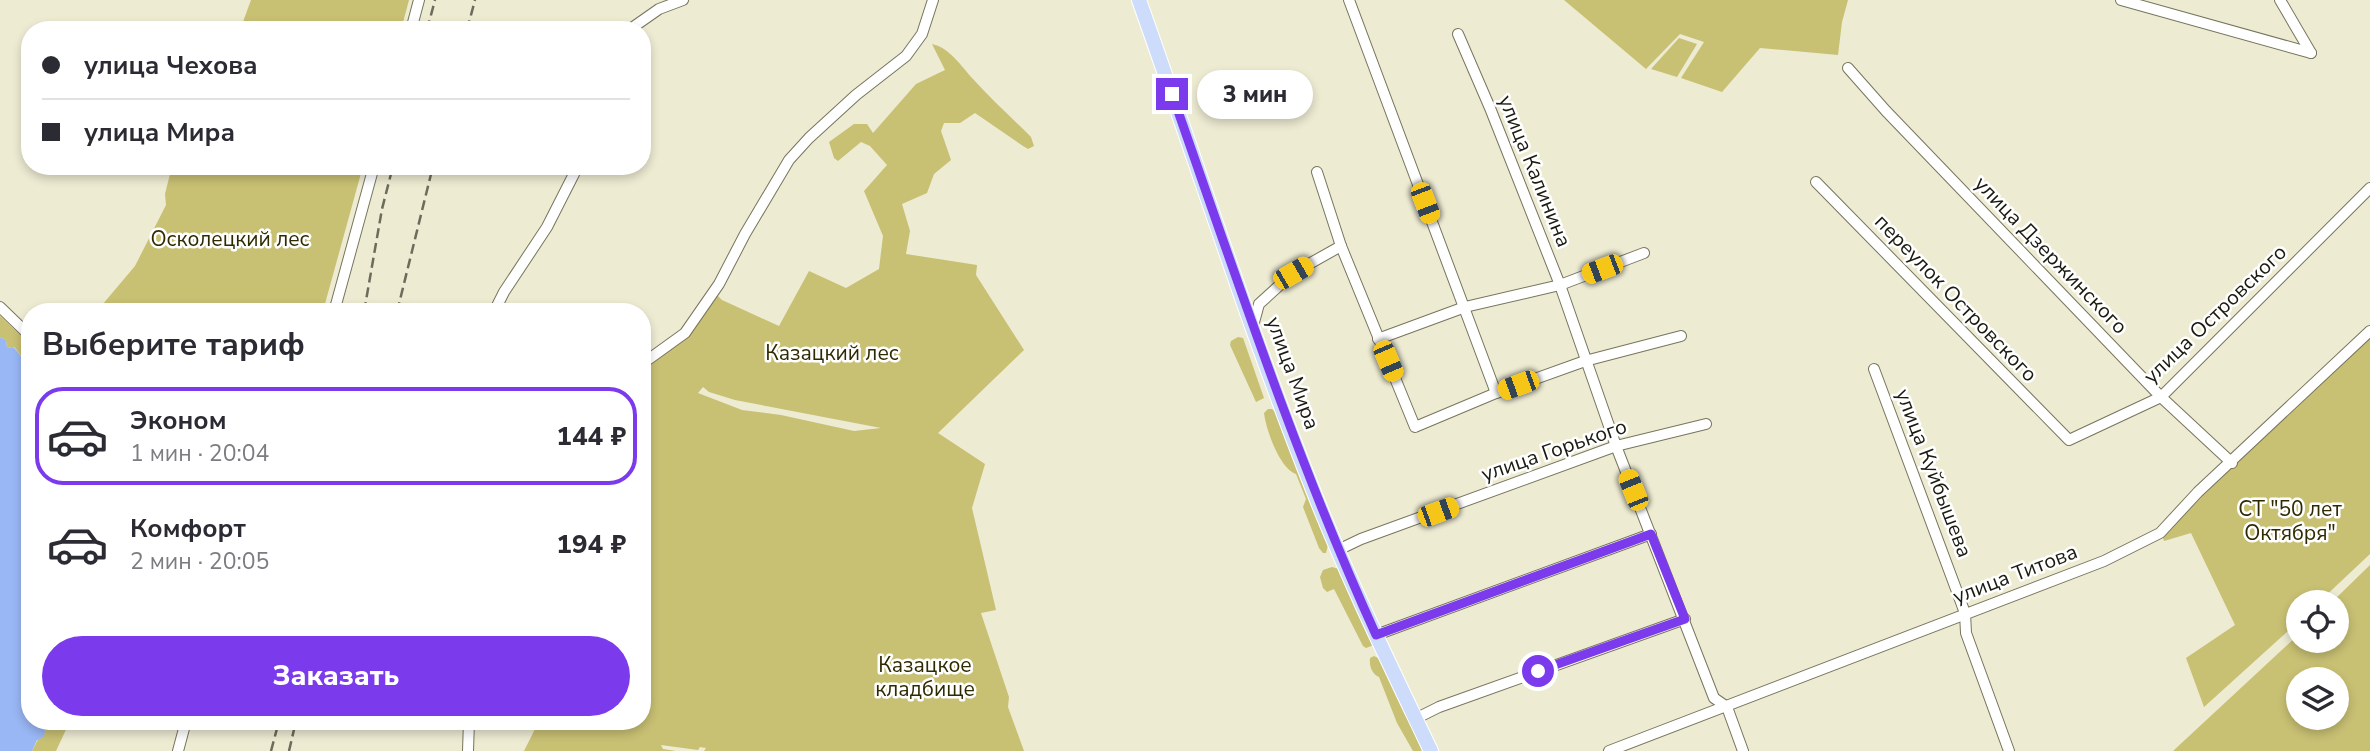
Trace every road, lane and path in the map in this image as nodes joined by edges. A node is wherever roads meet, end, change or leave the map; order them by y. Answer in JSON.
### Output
{"nodes":[{"id":1,"x":419,"y":0,"type":"edge"},
{"id":2,"x":683,"y":0,"type":"edge"},
{"id":3,"x":933,"y":0,"type":"edge"},
{"id":4,"x":1139,"y":0,"type":"edge"},
{"id":5,"x":1349,"y":0,"type":"edge"},
{"id":6,"x":2121,"y":0,"type":"edge"},
{"id":7,"x":2280,"y":0,"type":"edge"},
{"id":8,"x":413,"y":21,"type":"edge"},
{"id":9,"x":642,"y":21,"type":"edge"},
{"id":10,"x":1458,"y":34,"type":"dead end"},
{"id":11,"x":1848,"y":68,"type":"dead end"},
{"id":12,"x":1317,"y":173,"type":"dead end"},
{"id":13,"x":371,"y":175,"type":"edge"},
{"id":14,"x":573,"y":175,"type":"edge"},
{"id":15,"x":1816,"y":182,"type":"dead end"},
{"id":16,"x":2370,"y":188,"type":"edge"},
{"id":17,"x":1340,"y":246,"type":"junction"},
{"id":18,"x":1644,"y":253,"type":"dead end"},
{"id":19,"x":1560,"y":285,"type":"junction"},
{"id":20,"x":336,"y":303,"type":"edge"},
{"id":21,"x":498,"y":303,"type":"edge"},
{"id":22,"x":0,"y":307,"type":"edge"},
{"id":23,"x":1465,"y":307,"type":"junction"},
{"id":24,"x":1253,"y":326,"type":"junction"},
{"id":25,"x":21,"y":327,"type":"edge"},
{"id":26,"x":2370,"y":331,"type":"edge"},
{"id":27,"x":1681,"y":336,"type":"dead end"},
{"id":28,"x":1378,"y":339,"type":"junction"},
{"id":29,"x":651,"y":358,"type":"edge"},
{"id":30,"x":1585,"y":361,"type":"junction"},
{"id":31,"x":1874,"y":369,"type":"dead end"},
{"id":32,"x":1496,"y":393,"type":"junction"},
{"id":33,"x":2161,"y":397,"type":"junction"},
{"id":34,"x":1706,"y":424,"type":"dead end"},
{"id":35,"x":2068,"y":440,"type":"joint"},
{"id":36,"x":1616,"y":446,"type":"junction"},
{"id":37,"x":2232,"y":463,"type":"junction"},
{"id":38,"x":1651,"y":534,"type":"junction"},
{"id":39,"x":1338,"y":550,"type":"junction"},
{"id":40,"x":1965,"y":613,"type":"junction"},
{"id":41,"x":1685,"y":619,"type":"junction"},
{"id":42,"x":1376,"y":635,"type":"junction"},
{"id":43,"x":1727,"y":708,"type":"junction"},
{"id":44,"x":1415,"y":719,"type":"junction"},
{"id":45,"x":184,"y":730,"type":"edge"},
{"id":46,"x":469,"y":730,"type":"edge"},
{"id":47,"x":178,"y":751,"type":"edge"},
{"id":48,"x":468,"y":751,"type":"edge"},
{"id":49,"x":1431,"y":751,"type":"edge"},
{"id":50,"x":1609,"y":751,"type":"edge"},
{"id":51,"x":1743,"y":751,"type":"edge"},
{"id":52,"x":2009,"y":751,"type":"edge"}],
"edges":[{"from":1,"to":8,"type":"street"},
{"from":2,"to":9,"type":"street"},
{"from":3,"to":29,"type":"street"},
{"from":4,"to":24,"type":"main road","name":"улица Мира"},
{"from":5,"to":23,"type":"street"},
{"from":6,"to":7,"type":"street"},
{"from":10,"to":19,"type":"street","name":"улица Калинина"},
{"from":11,"to":33,"type":"street","name":"улица Дзержинского"},
{"from":12,"to":17,"type":"street"},
{"from":13,"to":20,"type":"street"},
{"from":14,"to":21,"type":"street"},
{"from":15,"to":35,"type":"street","name":"переулок Островского"},
{"from":16,"to":33,"type":"street","name":"улица Островского"},
{"from":17,"to":24,"type":"street"},
{"from":17,"to":28,"type":"street"},
{"from":18,"to":19,"type":"street"},
{"from":19,"to":23,"type":"street"},
{"from":19,"to":30,"type":"street","name":"улица Калинина"},
{"from":22,"to":25,"type":"street"},
{"from":23,"to":28,"type":"street"},
{"from":23,"to":32,"type":"street"},
{"from":24,"to":39,"type":"main road","name":"улица Мира"},
{"from":26,"to":37,"type":"street","name":"улица Титова"},
{"from":27,"to":30,"type":"street"},
{"from":28,"to":32,"type":"street"},
{"from":30,"to":32,"type":"street"},
{"from":30,"to":36,"type":"street","name":"улица Калинина"},
{"from":31,"to":40,"type":"street","name":"улица Куйбышева"},
{"from":33,"to":35,"type":"street","name":"улица Островского"},
{"from":33,"to":37,"type":"street","name":"улица Дзержинского"},
{"from":34,"to":36,"type":"street","name":"улица Горького"},
{"from":36,"to":38,"type":"street","name":"улица Калинина"},
{"from":36,"to":39,"type":"street","name":"улица Горького"},
{"from":37,"to":40,"type":"street","name":"улица Титова"},
{"from":38,"to":41,"type":"street","name":"улица Калинина"},
{"from":38,"to":42,"type":"street"},
{"from":39,"to":42,"type":"main road","name":"улица Мира"},
{"from":40,"to":43,"type":"street","name":"улица Титова"},
{"from":40,"to":52,"type":"street","name":"улица Куйбышева"},
{"from":41,"to":43,"type":"street","name":"улица Калинина"},
{"from":41,"to":44,"type":"street"},
{"from":42,"to":44,"type":"main road","name":"улица Мира"},
{"from":43,"to":50,"type":"street","name":"улица Титова"},
{"from":43,"to":51,"type":"street","name":"улица Калинина"},
{"from":44,"to":49,"type":"main road","name":"улица Мира"},
{"from":45,"to":47,"type":"street"},
{"from":46,"to":48,"type":"street"}]}
